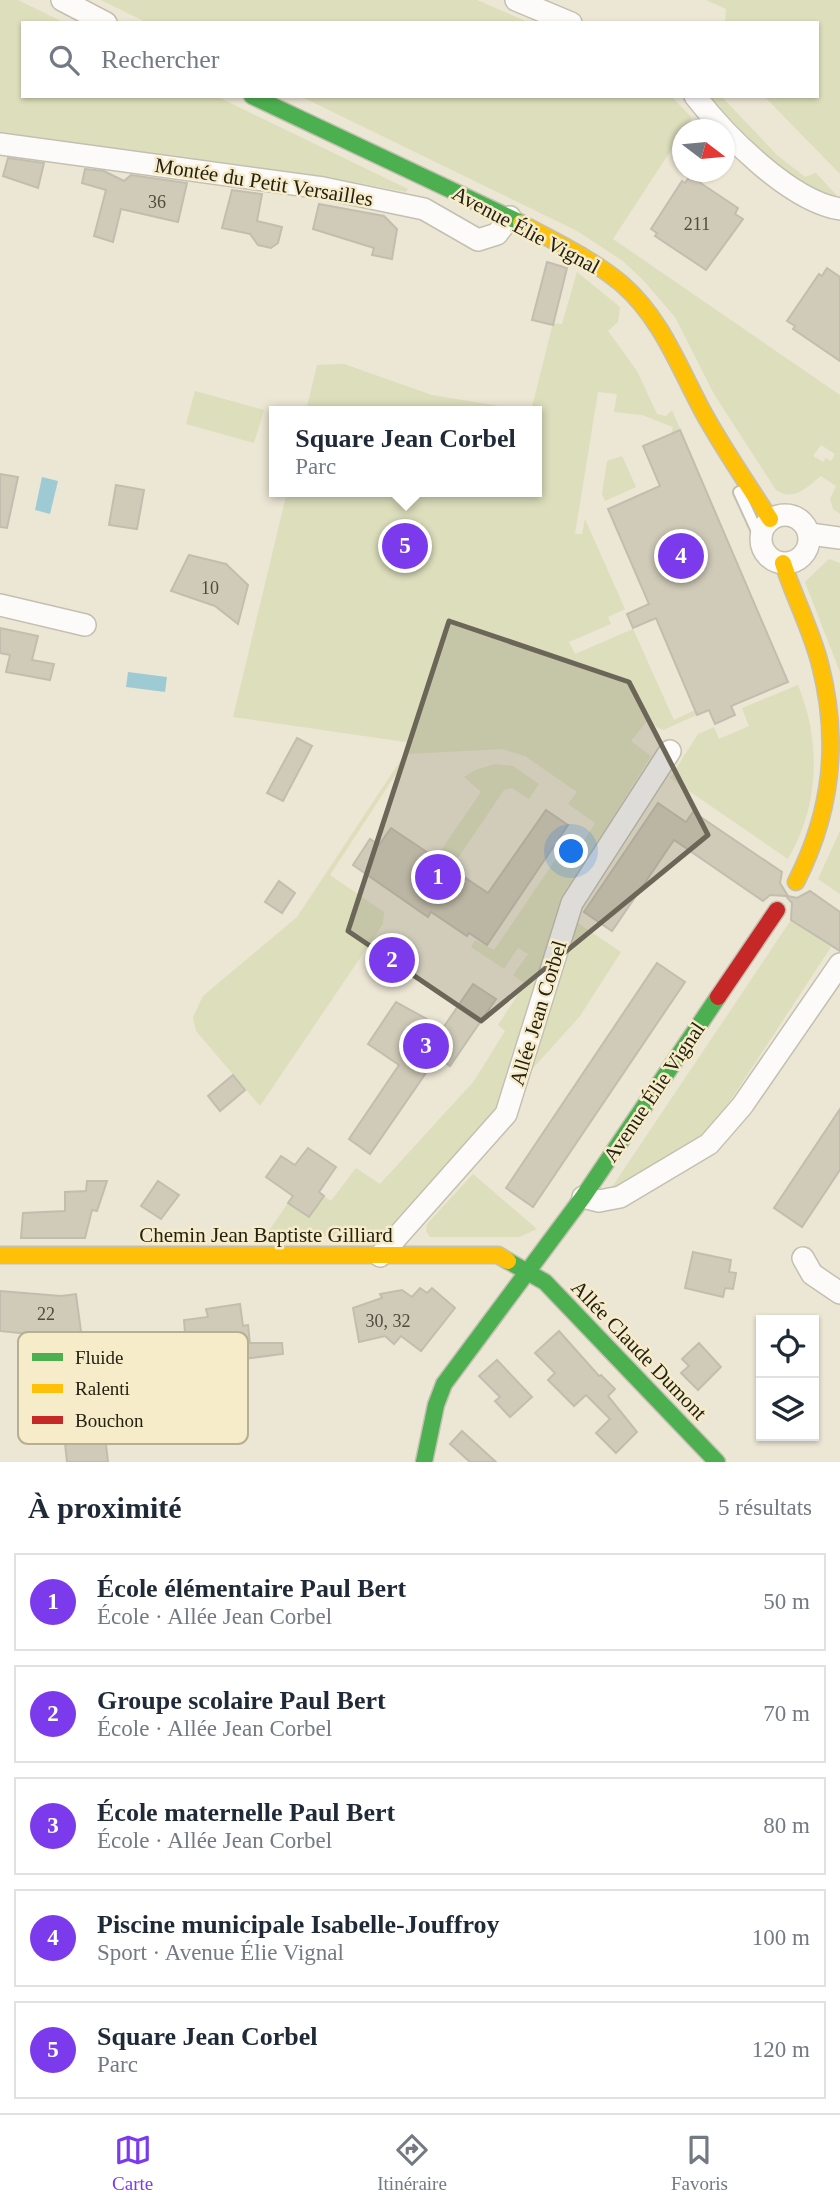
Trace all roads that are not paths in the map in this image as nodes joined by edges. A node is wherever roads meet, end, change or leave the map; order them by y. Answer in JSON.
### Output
{"nodes":[{"id":1,"x":62,"y":0,"type":"edge"},
{"id":2,"x":516,"y":0,"type":"edge"},
{"id":3,"x":102,"y":21,"type":"edge"},
{"id":4,"x":565,"y":21,"type":"edge"},
{"id":5,"x":256,"y":98,"type":"edge"},
{"id":6,"x":697,"y":98,"type":"edge"},
{"id":7,"x":0,"y":144,"type":"edge"},
{"id":8,"x":840,"y":209,"type":"edge"},
{"id":9,"x":510,"y":217,"type":"junction"},
{"id":10,"x":702,"y":410,"type":"junction"},
{"id":11,"x":770,"y":519,"type":"junction"},
{"id":12,"x":810,"y":534,"type":"junction"},
{"id":13,"x":840,"y":538,"type":"edge"},
{"id":14,"x":761,"y":540,"type":"junction"},
{"id":15,"x":783,"y":563,"type":"junction"},
{"id":16,"x":0,"y":605,"type":"edge"},
{"id":17,"x":85,"y":625,"type":"dead end"},
{"id":18,"x":670,"y":751,"type":"dead end"},
{"id":19,"x":796,"y":882,"type":"dead end"},
{"id":20,"x":777,"y":910,"type":"dead end"},
{"id":21,"x":840,"y":964,"type":"edge"},
{"id":22,"x":583,"y":1197,"type":"junction"},
{"id":23,"x":0,"y":1255,"type":"edge"},
{"id":24,"x":380,"y":1255,"type":"junction"},
{"id":25,"x":803,"y":1258,"type":"dead end"},
{"id":26,"x":528,"y":1272,"type":"junction"},
{"id":27,"x":840,"y":1293,"type":"edge"},
{"id":28,"x":424,"y":1462,"type":"edge"},
{"id":29,"x":716,"y":1462,"type":"edge"}],
"edges":[{"from":1,"to":3,"type":"street"},
{"from":2,"to":4,"type":"street"},
{"from":5,"to":9,"type":"street","name":"Avenue Élie Vignal"},
{"from":6,"to":8,"type":"street"},
{"from":7,"to":9,"type":"street","name":"Montée du Petit Versailles"},
{"from":9,"to":10,"type":"street","name":"Avenue Élie Vignal"},
{"from":10,"to":11,"type":"street","name":"Avenue Élie Vignal"},
{"from":10,"to":14,"type":"lane"},
{"from":11,"to":12,"type":"street"},
{"from":11,"to":14,"type":"street"},
{"from":12,"to":13,"type":"street"},
{"from":12,"to":15,"type":"street"},
{"from":14,"to":15,"type":"street"},
{"from":15,"to":19,"type":"street"},
{"from":16,"to":17,"type":"street"},
{"from":18,"to":24,"type":"street","name":"Allée Jean Corbel"},
{"from":20,"to":22,"type":"street","name":"Avenue Élie Vignal"},
{"from":21,"to":22,"type":"street"},
{"from":22,"to":26,"type":"street","name":"Avenue Élie Vignal"},
{"from":23,"to":24,"type":"street","name":"Chemin Jean Baptiste Gilliard"},
{"from":24,"to":26,"type":"street","name":"Chemin Jean Baptiste Gilliard"},
{"from":25,"to":27,"type":"street"},
{"from":26,"to":28,"type":"street","name":"Avenue Élie Vignal"},
{"from":26,"to":29,"type":"street","name":"Allée Claude Dumont"}]}
